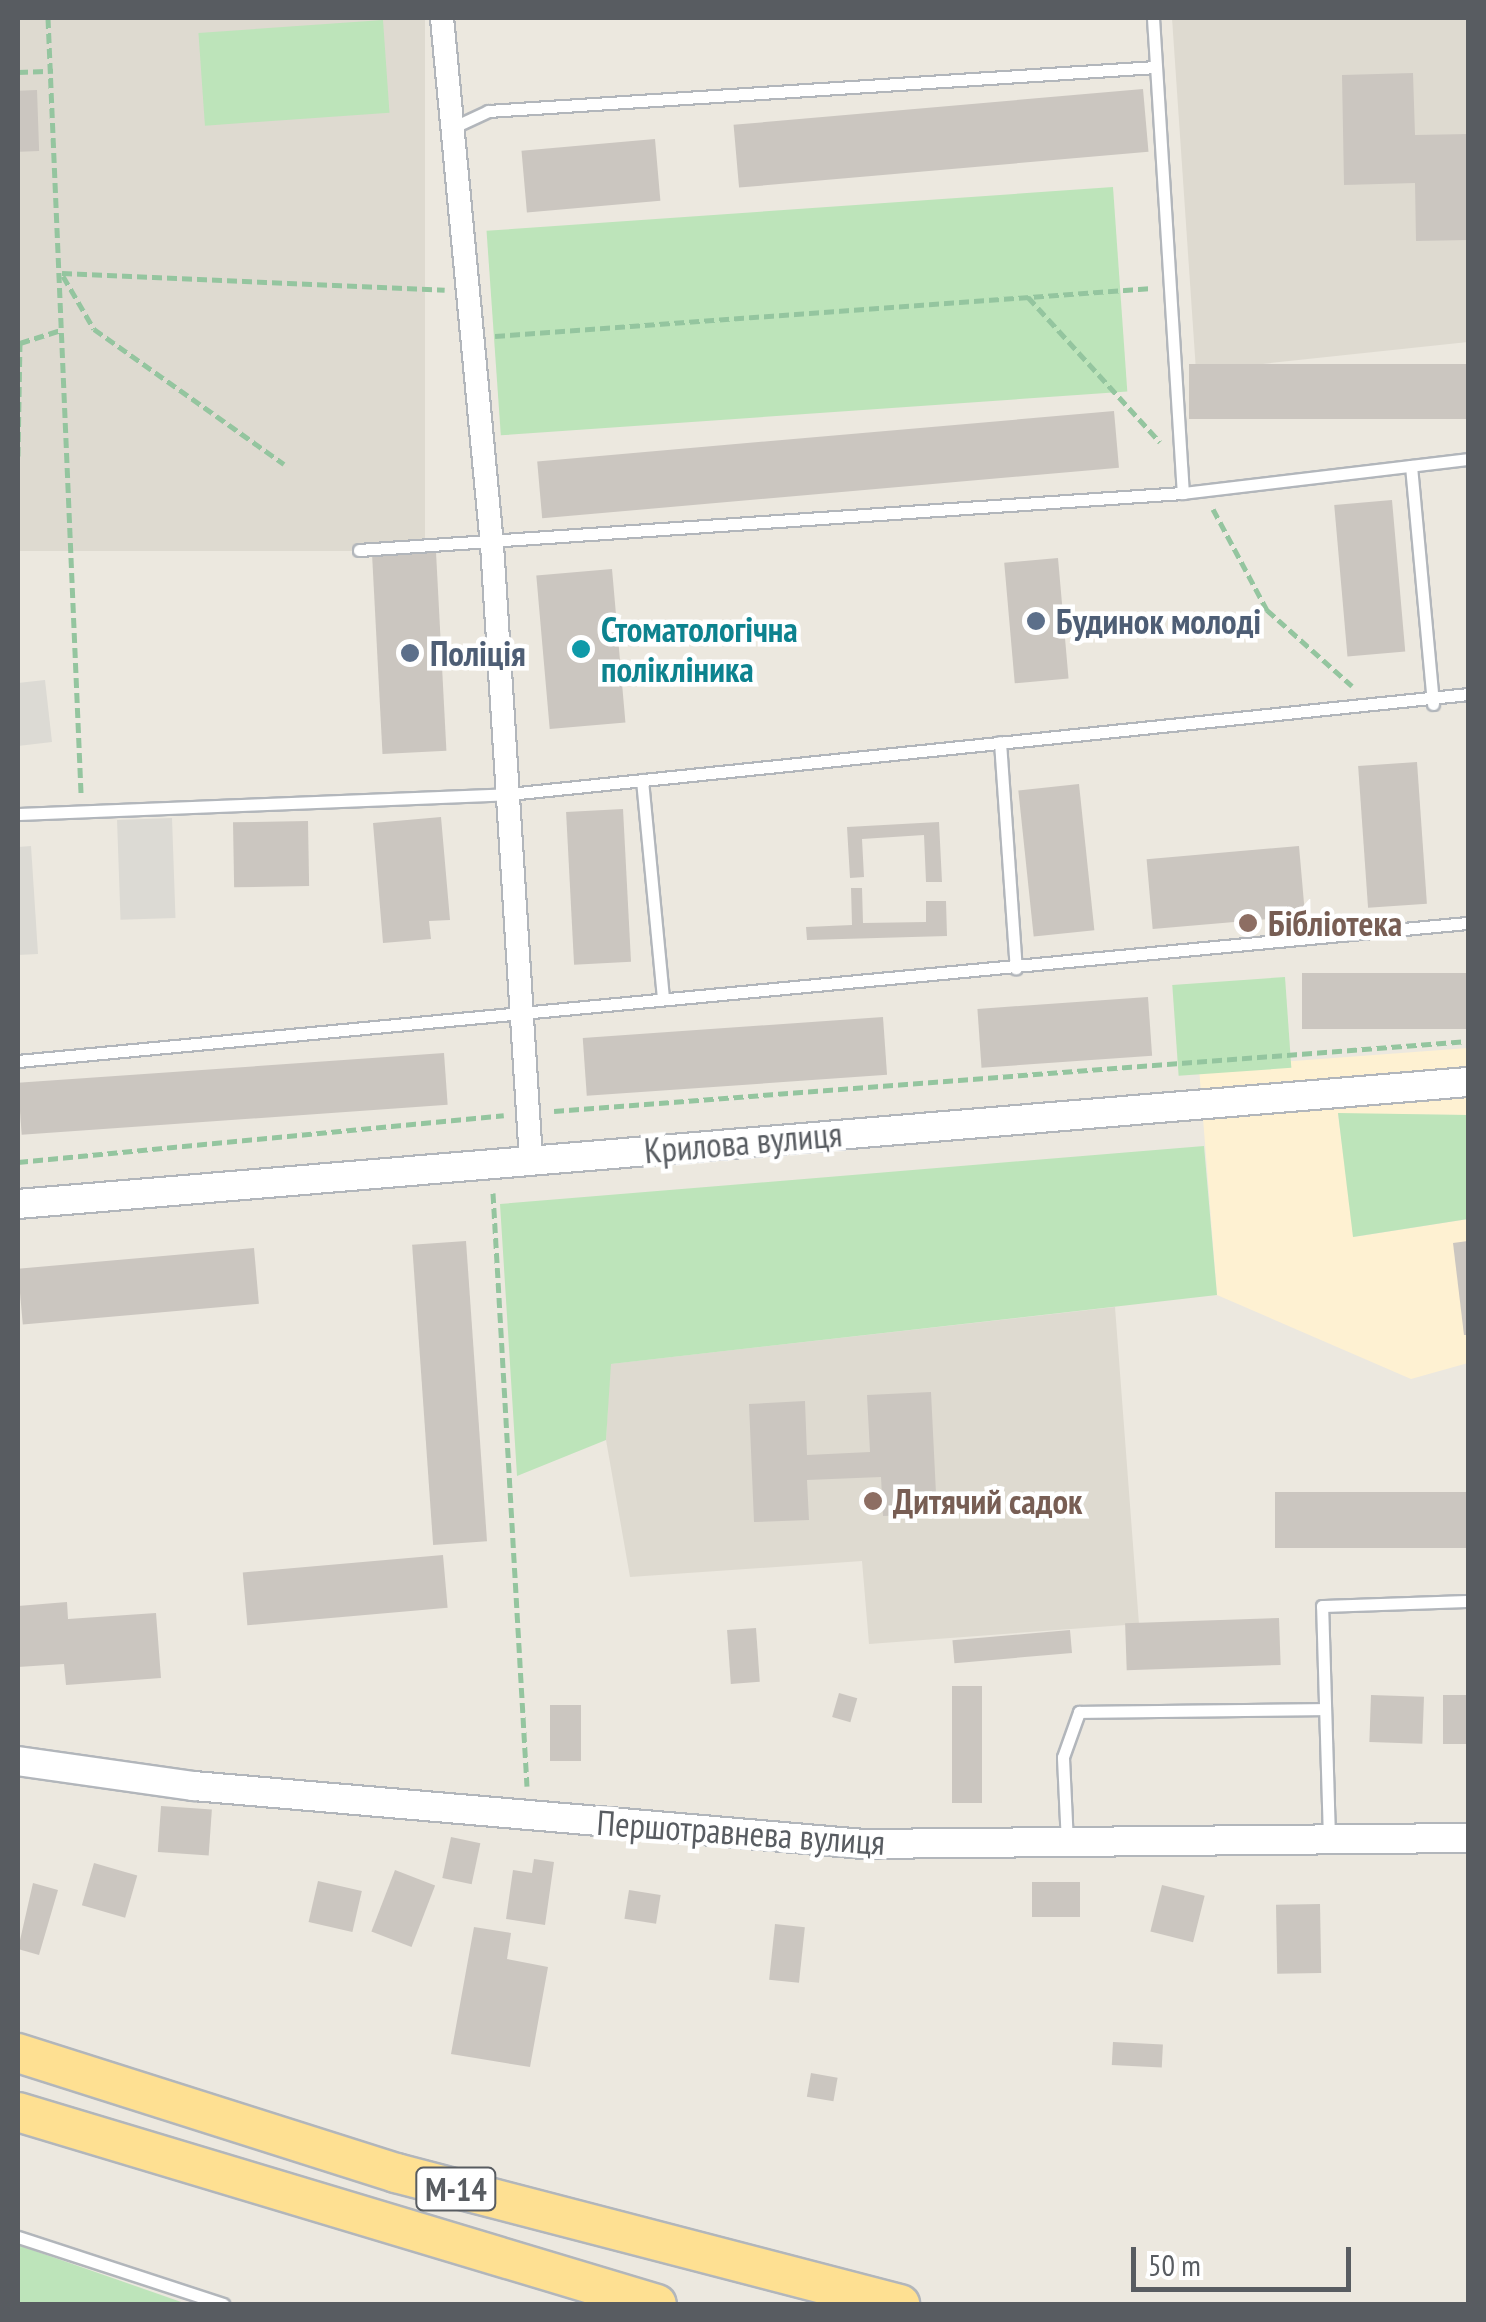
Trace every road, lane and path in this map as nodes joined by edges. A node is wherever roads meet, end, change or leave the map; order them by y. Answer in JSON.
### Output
{"nodes":[{"id":1,"x":48,"y":18,"type":"edge"},
{"id":2,"x":442,"y":18,"type":"edge"},
{"id":3,"x":1153,"y":18,"type":"edge"},
{"id":4,"x":1156,"y":66,"type":"junction"},
{"id":5,"x":18,"y":72,"type":"edge"},
{"id":6,"x":52,"y":72,"type":"junction"},
{"id":7,"x":452,"y":128,"type":"junction"},
{"id":8,"x":62,"y":273,"type":"junction"},
{"id":9,"x":1170,"y":286,"type":"junction"},
{"id":10,"x":468,"y":291,"type":"junction"},
{"id":11,"x":1028,"y":296,"type":"junction"},
{"id":12,"x":61,"y":330,"type":"junction"},
{"id":13,"x":472,"y":337,"type":"junction"},
{"id":14,"x":18,"y":456,"type":"edge"},
{"id":15,"x":1468,"y":460,"type":"edge"},
{"id":16,"x":1181,"y":461,"type":"junction"},
{"id":17,"x":284,"y":464,"type":"dead end"},
{"id":18,"x":1411,"y":466,"type":"junction"},
{"id":19,"x":1204,"y":491,"type":"junction"},
{"id":20,"x":1183,"y":493,"type":"junction"},
{"id":21,"x":492,"y":545,"type":"junction"},
{"id":22,"x":359,"y":550,"type":"dead end"},
{"id":23,"x":1468,"y":694,"type":"edge"},
{"id":24,"x":1433,"y":704,"type":"junction"},
{"id":25,"x":1386,"y":707,"type":"junction"},
{"id":26,"x":1000,"y":742,"type":"junction"},
{"id":27,"x":642,"y":780,"type":"junction"},
{"id":28,"x":510,"y":794,"type":"junction"},
{"id":29,"x":82,"y":812,"type":"junction"},
{"id":30,"x":18,"y":814,"type":"edge"},
{"id":31,"x":1468,"y":924,"type":"edge"},
{"id":32,"x":1016,"y":968,"type":"junction"},
{"id":33,"x":662,"y":999,"type":"junction"},
{"id":34,"x":525,"y":1011,"type":"junction"},
{"id":35,"x":1468,"y":1041,"type":"edge"},
{"id":36,"x":18,"y":1061,"type":"edge"},
{"id":37,"x":1468,"y":1082,"type":"edge"},
{"id":38,"x":529,"y":1113,"type":"junction"},
{"id":39,"x":531,"y":1159,"type":"junction"},
{"id":40,"x":18,"y":1162,"type":"edge"},
{"id":41,"x":492,"y":1180,"type":"dead end"},
{"id":42,"x":18,"y":1204,"type":"edge"},
{"id":43,"x":1468,"y":1601,"type":"edge"},
{"id":44,"x":1326,"y":1709,"type":"junction"},
{"id":45,"x":18,"y":1761,"type":"edge"},
{"id":46,"x":528,"y":1815,"type":"junction"},
{"id":47,"x":1468,"y":1838,"type":"edge"},
{"id":48,"x":1329,"y":1842,"type":"junction"},
{"id":49,"x":1067,"y":1844,"type":"junction"},
{"id":50,"x":18,"y":2053,"type":"edge"},
{"id":51,"x":18,"y":2112,"type":"edge"},
{"id":52,"x":18,"y":2236,"type":"edge"},
{"id":53,"x":223,"y":2304,"type":"edge"},
{"id":54,"x":657,"y":2304,"type":"edge"},
{"id":55,"x":900,"y":2304,"type":"edge"}],
"edges":[{"from":1,"to":6,"type":"path"},
{"from":2,"to":7,"type":"street"},
{"from":3,"to":4,"type":"lane"},
{"from":4,"to":7,"type":"lane"},
{"from":4,"to":9,"type":"lane"},
{"from":5,"to":6,"type":"path"},
{"from":6,"to":8,"type":"path"},
{"from":7,"to":10,"type":"street"},
{"from":8,"to":10,"type":"path"},
{"from":8,"to":12,"type":"path"},
{"from":8,"to":17,"type":"path"},
{"from":9,"to":11,"type":"path"},
{"from":9,"to":16,"type":"lane"},
{"from":10,"to":13,"type":"street"},
{"from":11,"to":13,"type":"path"},
{"from":11,"to":16,"type":"path"},
{"from":12,"to":14,"type":"path"},
{"from":12,"to":29,"type":"path"},
{"from":13,"to":21,"type":"street"},
{"from":15,"to":18,"type":"lane"},
{"from":16,"to":20,"type":"lane"},
{"from":18,"to":19,"type":"lane"},
{"from":18,"to":24,"type":"lane"},
{"from":19,"to":20,"type":"lane"},
{"from":19,"to":25,"type":"path"},
{"from":20,"to":21,"type":"lane"},
{"from":21,"to":22,"type":"lane"},
{"from":21,"to":28,"type":"street"},
{"from":23,"to":24,"type":"lane"},
{"from":24,"to":25,"type":"lane"},
{"from":25,"to":26,"type":"lane"},
{"from":26,"to":27,"type":"lane"},
{"from":26,"to":32,"type":"lane"},
{"from":27,"to":28,"type":"lane"},
{"from":27,"to":33,"type":"lane"},
{"from":28,"to":29,"type":"lane"},
{"from":28,"to":34,"type":"street"},
{"from":29,"to":30,"type":"lane"},
{"from":31,"to":32,"type":"lane"},
{"from":32,"to":33,"type":"lane"},
{"from":33,"to":34,"type":"lane"},
{"from":34,"to":36,"type":"lane"},
{"from":34,"to":38,"type":"street"},
{"from":35,"to":38,"type":"path"},
{"from":37,"to":39,"type":"street","name":"Крилова вулиця"},
{"from":38,"to":39,"type":"street"},
{"from":38,"to":40,"type":"path"},
{"from":39,"to":42,"type":"street","name":"Крилова вулиця"},
{"from":41,"to":46,"type":"path"},
{"from":43,"to":44,"type":"lane"},
{"from":44,"to":48,"type":"lane"},
{"from":44,"to":49,"type":"lane"},
{"from":45,"to":46,"type":"street","name":"Першотравнева вулиця"},
{"from":46,"to":49,"type":"street","name":"Першотравнева вулиця"},
{"from":47,"to":48,"type":"street","name":"Першотравнева вулиця"},
{"from":48,"to":49,"type":"street","name":"Першотравнева вулиця"},
{"from":50,"to":55,"type":"highway","number":"М-14"},
{"from":51,"to":54,"type":"highway","number":"М-14"},
{"from":52,"to":53,"type":"lane"}]}
